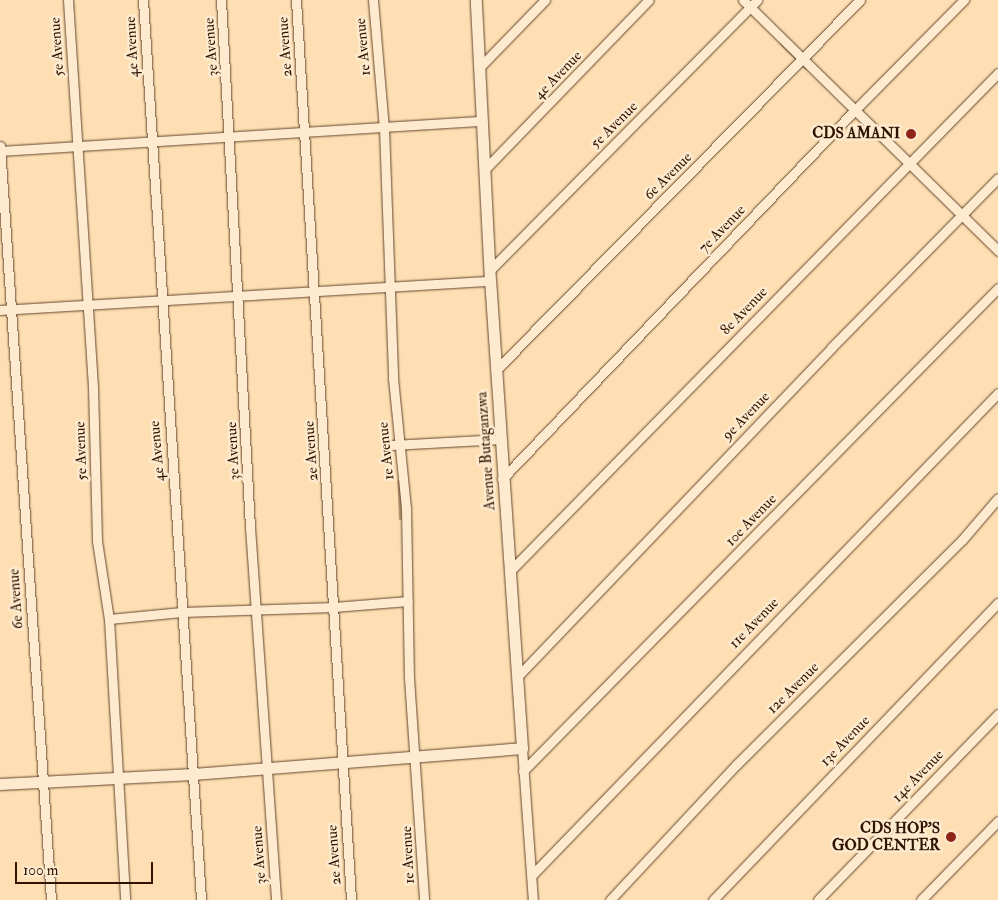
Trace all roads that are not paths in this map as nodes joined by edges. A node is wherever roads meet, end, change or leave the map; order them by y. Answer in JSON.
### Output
{"nodes":[{"id":1,"x":68,"y":0,"type":"edge"},
{"id":2,"x":143,"y":0,"type":"edge"},
{"id":3,"x":221,"y":0,"type":"edge"},
{"id":4,"x":296,"y":0,"type":"edge"},
{"id":5,"x":373,"y":0,"type":"edge"},
{"id":6,"x":476,"y":0,"type":"edge"},
{"id":7,"x":545,"y":0,"type":"edge"},
{"id":8,"x":649,"y":0,"type":"edge"},
{"id":9,"x":743,"y":0,"type":"edge"},
{"id":10,"x":757,"y":0,"type":"edge"},
{"id":11,"x":860,"y":0,"type":"edge"},
{"id":12,"x":964,"y":0,"type":"edge"},
{"id":13,"x":748,"y":9,"type":"junction"},
{"id":14,"x":801,"y":61,"type":"junction"},
{"id":15,"x":479,"y":68,"type":"junction"},
{"id":16,"x":998,"y":73,"type":"edge"},
{"id":17,"x":853,"y":112,"type":"junction"},
{"id":18,"x":482,"y":121,"type":"junction"},
{"id":19,"x":384,"y":128,"type":"junction"},
{"id":20,"x":304,"y":134,"type":"junction"},
{"id":21,"x":230,"y":138,"type":"junction"},
{"id":22,"x":152,"y":142,"type":"junction"},
{"id":23,"x":0,"y":146,"type":"edge"},
{"id":24,"x":76,"y":147,"type":"junction"},
{"id":25,"x":0,"y":151,"type":"edge"},
{"id":26,"x":907,"y":166,"type":"junction"},
{"id":27,"x":486,"y":169,"type":"junction"},
{"id":28,"x":998,"y":178,"type":"edge"},
{"id":29,"x":959,"y":217,"type":"junction"},
{"id":30,"x":998,"y":251,"type":"edge"},
{"id":31,"x":490,"y":276,"type":"junction"},
{"id":32,"x":998,"y":288,"type":"edge"},
{"id":33,"x":391,"y":289,"type":"junction"},
{"id":34,"x":314,"y":293,"type":"junction"},
{"id":35,"x":238,"y":298,"type":"junction"},
{"id":36,"x":162,"y":301,"type":"junction"},
{"id":37,"x":87,"y":306,"type":"junction"},
{"id":38,"x":12,"y":309,"type":"junction"},
{"id":39,"x":0,"y":310,"type":"edge"},
{"id":40,"x":496,"y":370,"type":"junction"},
{"id":41,"x":998,"y":393,"type":"edge"},
{"id":42,"x":501,"y":439,"type":"junction"},
{"id":43,"x":396,"y":445,"type":"junction"},
{"id":44,"x":502,"y":479,"type":"junction"},
{"id":45,"x":998,"y":498,"type":"edge"},
{"id":46,"x":511,"y":570,"type":"junction"},
{"id":47,"x":408,"y":601,"type":"junction"},
{"id":48,"x":998,"y":603,"type":"edge"},
{"id":49,"x":334,"y":607,"type":"junction"},
{"id":50,"x":257,"y":611,"type":"junction"},
{"id":51,"x":182,"y":612,"type":"junction"},
{"id":52,"x":109,"y":619,"type":"junction"},
{"id":53,"x":518,"y":676,"type":"junction"},
{"id":54,"x":998,"y":714,"type":"edge"},
{"id":55,"x":522,"y":748,"type":"junction"},
{"id":56,"x":417,"y":756,"type":"junction"},
{"id":57,"x":342,"y":762,"type":"junction"},
{"id":58,"x":267,"y":767,"type":"junction"},
{"id":59,"x":523,"y":771,"type":"junction"},
{"id":60,"x":193,"y":774,"type":"junction"},
{"id":61,"x":118,"y":778,"type":"junction"},
{"id":62,"x":42,"y":782,"type":"junction"},
{"id":63,"x":0,"y":784,"type":"edge"},
{"id":64,"x":998,"y":821,"type":"edge"},
{"id":65,"x":532,"y":875,"type":"junction"},
{"id":66,"x":51,"y":900,"type":"edge"},
{"id":67,"x":126,"y":900,"type":"edge"},
{"id":68,"x":201,"y":900,"type":"edge"},
{"id":69,"x":276,"y":900,"type":"edge"},
{"id":70,"x":352,"y":900,"type":"edge"},
{"id":71,"x":424,"y":900,"type":"edge"},
{"id":72,"x":533,"y":900,"type":"edge"},
{"id":73,"x":610,"y":900,"type":"edge"},
{"id":74,"x":713,"y":900,"type":"edge"},
{"id":75,"x":818,"y":900,"type":"edge"},
{"id":76,"x":922,"y":900,"type":"edge"}],
"edges":[{"from":1,"to":24,"type":"street","name":"5e Avenue"},
{"from":2,"to":22,"type":"street","name":"4e Avenue"},
{"from":3,"to":21,"type":"street","name":"3e Avenue"},
{"from":4,"to":20,"type":"street","name":"2e Avenue"},
{"from":5,"to":19,"type":"street","name":"1e Avenue"},
{"from":6,"to":15,"type":"street","name":"Avenue Butaganzwa"},
{"from":7,"to":15,"type":"street"},
{"from":8,"to":27,"type":"street","name":"4e Avenue"},
{"from":9,"to":13,"type":"street"},
{"from":10,"to":13,"type":"street","name":"5e Avenue"},
{"from":11,"to":14,"type":"street","name":"6e Avenue"},
{"from":12,"to":17,"type":"street","name":"7e Avenue"},
{"from":13,"to":14,"type":"street"},
{"from":13,"to":31,"type":"street","name":"5e Avenue"},
{"from":14,"to":17,"type":"street"},
{"from":14,"to":40,"type":"street","name":"6e Avenue"},
{"from":15,"to":18,"type":"street","name":"Avenue Butaganzwa"},
{"from":16,"to":26,"type":"street","name":"8e Avenue"},
{"from":17,"to":26,"type":"street"},
{"from":17,"to":44,"type":"street","name":"7e Avenue"},
{"from":18,"to":19,"type":"street"},
{"from":18,"to":27,"type":"street","name":"Avenue Butaganzwa"},
{"from":19,"to":20,"type":"street"},
{"from":19,"to":33,"type":"street","name":"1e Avenue"},
{"from":20,"to":21,"type":"street"},
{"from":20,"to":34,"type":"street","name":"2e Avenue"},
{"from":21,"to":22,"type":"street"},
{"from":21,"to":35,"type":"street","name":"3e Avenue"},
{"from":22,"to":24,"type":"street"},
{"from":22,"to":36,"type":"street","name":"4e Avenue"},
{"from":23,"to":25,"type":"street","name":"6e Avenue"},
{"from":24,"to":25,"type":"street"},
{"from":24,"to":37,"type":"street","name":"5e Avenue"},
{"from":25,"to":38,"type":"street","name":"6e Avenue"},
{"from":26,"to":29,"type":"street"},
{"from":26,"to":46,"type":"street","name":"8e Avenue"},
{"from":27,"to":31,"type":"street","name":"Avenue Butaganzwa"},
{"from":28,"to":29,"type":"street","name":"9e Avenue"},
{"from":29,"to":30,"type":"street"},
{"from":29,"to":53,"type":"street","name":"9e Avenue"},
{"from":31,"to":33,"type":"street"},
{"from":31,"to":40,"type":"street","name":"Avenue Butaganzwa"},
{"from":32,"to":59,"type":"street","name":"10e Avenue"},
{"from":33,"to":34,"type":"street"},
{"from":33,"to":43,"type":"street","name":"1e Avenue"},
{"from":34,"to":35,"type":"street"},
{"from":34,"to":49,"type":"street","name":"2e Avenue"},
{"from":35,"to":36,"type":"street"},
{"from":35,"to":50,"type":"street","name":"3e Avenue"},
{"from":36,"to":37,"type":"street"},
{"from":36,"to":51,"type":"street","name":"4e Avenue"},
{"from":37,"to":38,"type":"street"},
{"from":37,"to":52,"type":"street","name":"5e Avenue"},
{"from":38,"to":39,"type":"street"},
{"from":38,"to":62,"type":"street","name":"6e Avenue"},
{"from":40,"to":42,"type":"street","name":"Avenue Butaganzwa"},
{"from":41,"to":65,"type":"street","name":"11e Avenue"},
{"from":42,"to":43,"type":"street"},
{"from":42,"to":44,"type":"street","name":"Avenue Butaganzwa"},
{"from":43,"to":47,"type":"street","name":"1e Avenue"},
{"from":44,"to":46,"type":"street","name":"Avenue Butaganzwa"},
{"from":45,"to":73,"type":"street","name":"12e Avenue"},
{"from":46,"to":53,"type":"street","name":"Avenue Butaganzwa"},
{"from":47,"to":49,"type":"street"},
{"from":47,"to":56,"type":"street","name":"1e Avenue"},
{"from":48,"to":74,"type":"street","name":"13e Avenue"},
{"from":49,"to":50,"type":"street"},
{"from":49,"to":57,"type":"street","name":"2e Avenue"},
{"from":50,"to":51,"type":"street"},
{"from":50,"to":58,"type":"street","name":"3e Avenue"},
{"from":51,"to":52,"type":"street"},
{"from":51,"to":60,"type":"street","name":"4e Avenue"},
{"from":52,"to":61,"type":"street","name":"5e Avenue"},
{"from":53,"to":55,"type":"street","name":"Avenue Butaganzwa"},
{"from":54,"to":75,"type":"street","name":"14e Avenue"},
{"from":55,"to":56,"type":"street"},
{"from":55,"to":59,"type":"street","name":"Avenue Butaganzwa"},
{"from":56,"to":57,"type":"street"},
{"from":56,"to":71,"type":"street","name":"1e Avenue"},
{"from":57,"to":58,"type":"street"},
{"from":57,"to":70,"type":"street","name":"2e Avenue"},
{"from":58,"to":60,"type":"street"},
{"from":58,"to":69,"type":"street","name":"3e Avenue"},
{"from":59,"to":65,"type":"street","name":"Avenue Butaganzwa"},
{"from":60,"to":61,"type":"street"},
{"from":60,"to":68,"type":"street","name":"4e Avenue"},
{"from":61,"to":62,"type":"street"},
{"from":61,"to":67,"type":"street","name":"5e Avenue"},
{"from":62,"to":63,"type":"street"},
{"from":62,"to":66,"type":"street","name":"6e Avenue"},
{"from":64,"to":76,"type":"street"},
{"from":65,"to":72,"type":"street","name":"Avenue Butaganzwa"}]}
